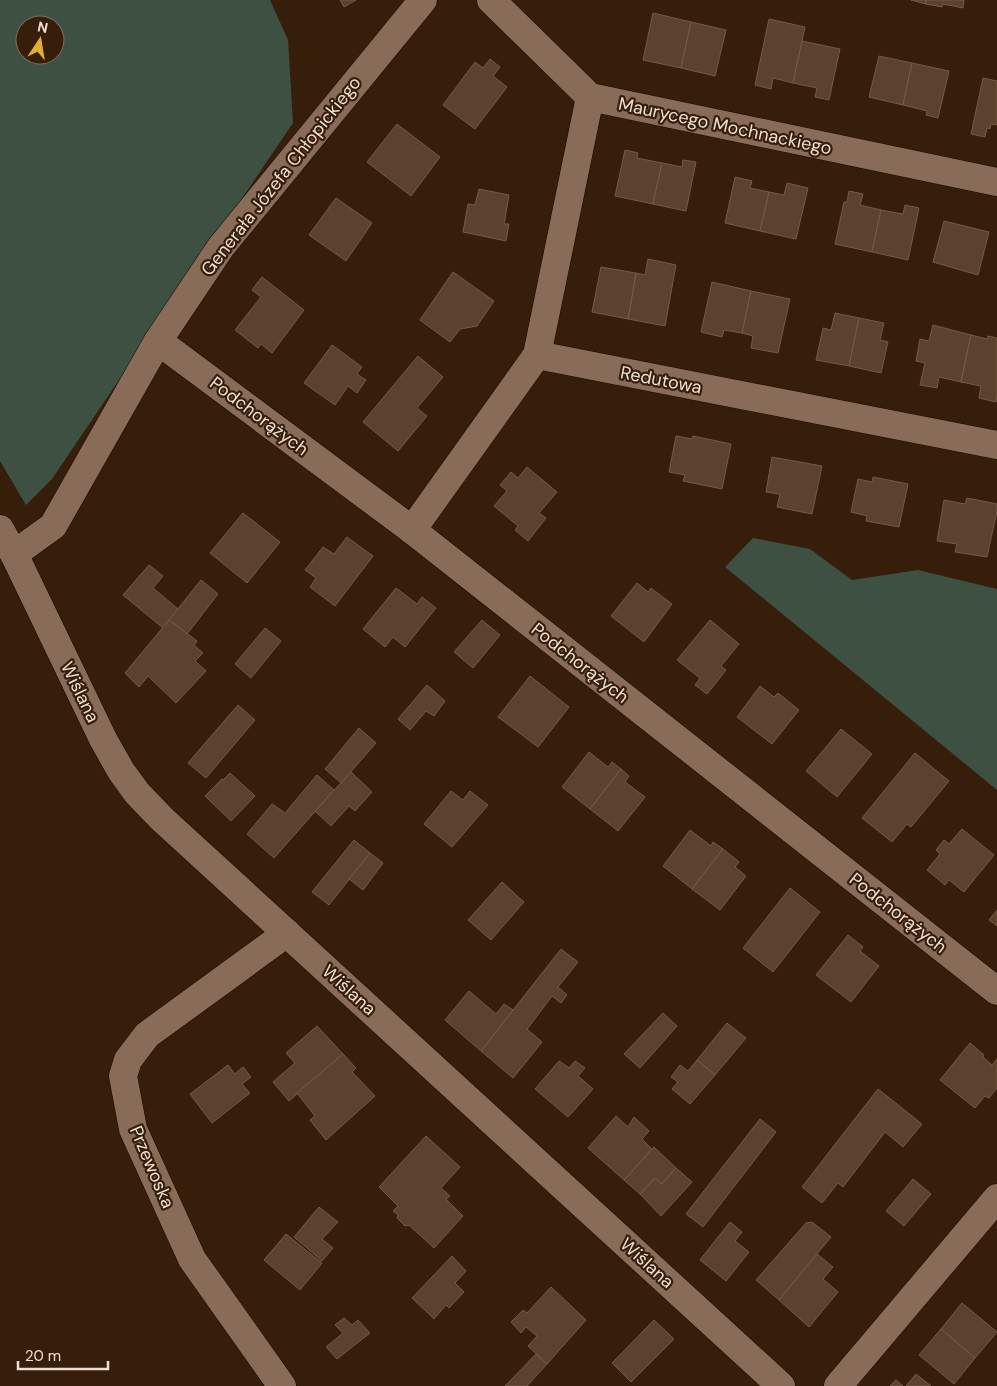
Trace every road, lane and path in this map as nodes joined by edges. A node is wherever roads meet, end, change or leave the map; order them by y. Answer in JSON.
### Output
{"nodes":[{"id":1,"x":423,"y":0,"type":"edge"},
{"id":2,"x":491,"y":0,"type":"edge"},
{"id":3,"x":590,"y":98,"type":"junction"},
{"id":4,"x":997,"y":182,"type":"edge"},
{"id":5,"x":158,"y":341,"type":"junction"},
{"id":6,"x":537,"y":355,"type":"junction"},
{"id":7,"x":997,"y":445,"type":"edge"},
{"id":8,"x":0,"y":529,"type":"edge"},
{"id":9,"x":412,"y":530,"type":"junction"},
{"id":10,"x":14,"y":554,"type":"junction"},
{"id":11,"x":287,"y":933,"type":"junction"},
{"id":12,"x":997,"y":991,"type":"edge"},
{"id":13,"x":994,"y":1204,"type":"edge"},
{"id":14,"x":282,"y":1386,"type":"edge"},
{"id":15,"x":782,"y":1386,"type":"edge"},
{"id":16,"x":838,"y":1386,"type":"edge"}],
"edges":[{"from":1,"to":5,"type":"street","name":"Generała Józefa Chłopickiego"},
{"from":2,"to":3,"type":"street"},
{"from":3,"to":4,"type":"street","name":"Maurycego Mochnackiego"},
{"from":3,"to":6,"type":"street"},
{"from":5,"to":9,"type":"street","name":"Podchorążych"},
{"from":5,"to":10,"type":"street","name":"Generała Józefa Chłopickiego"},
{"from":6,"to":7,"type":"street","name":"Redutowa"},
{"from":6,"to":9,"type":"street"},
{"from":8,"to":10,"type":"street","name":"Wiślana"},
{"from":9,"to":12,"type":"street","name":"Podchorążych"},
{"from":10,"to":11,"type":"street","name":"Wiślana"},
{"from":11,"to":14,"type":"street","name":"Przewoska"},
{"from":11,"to":15,"type":"street","name":"Wiślana"},
{"from":13,"to":16,"type":"street"}]}
